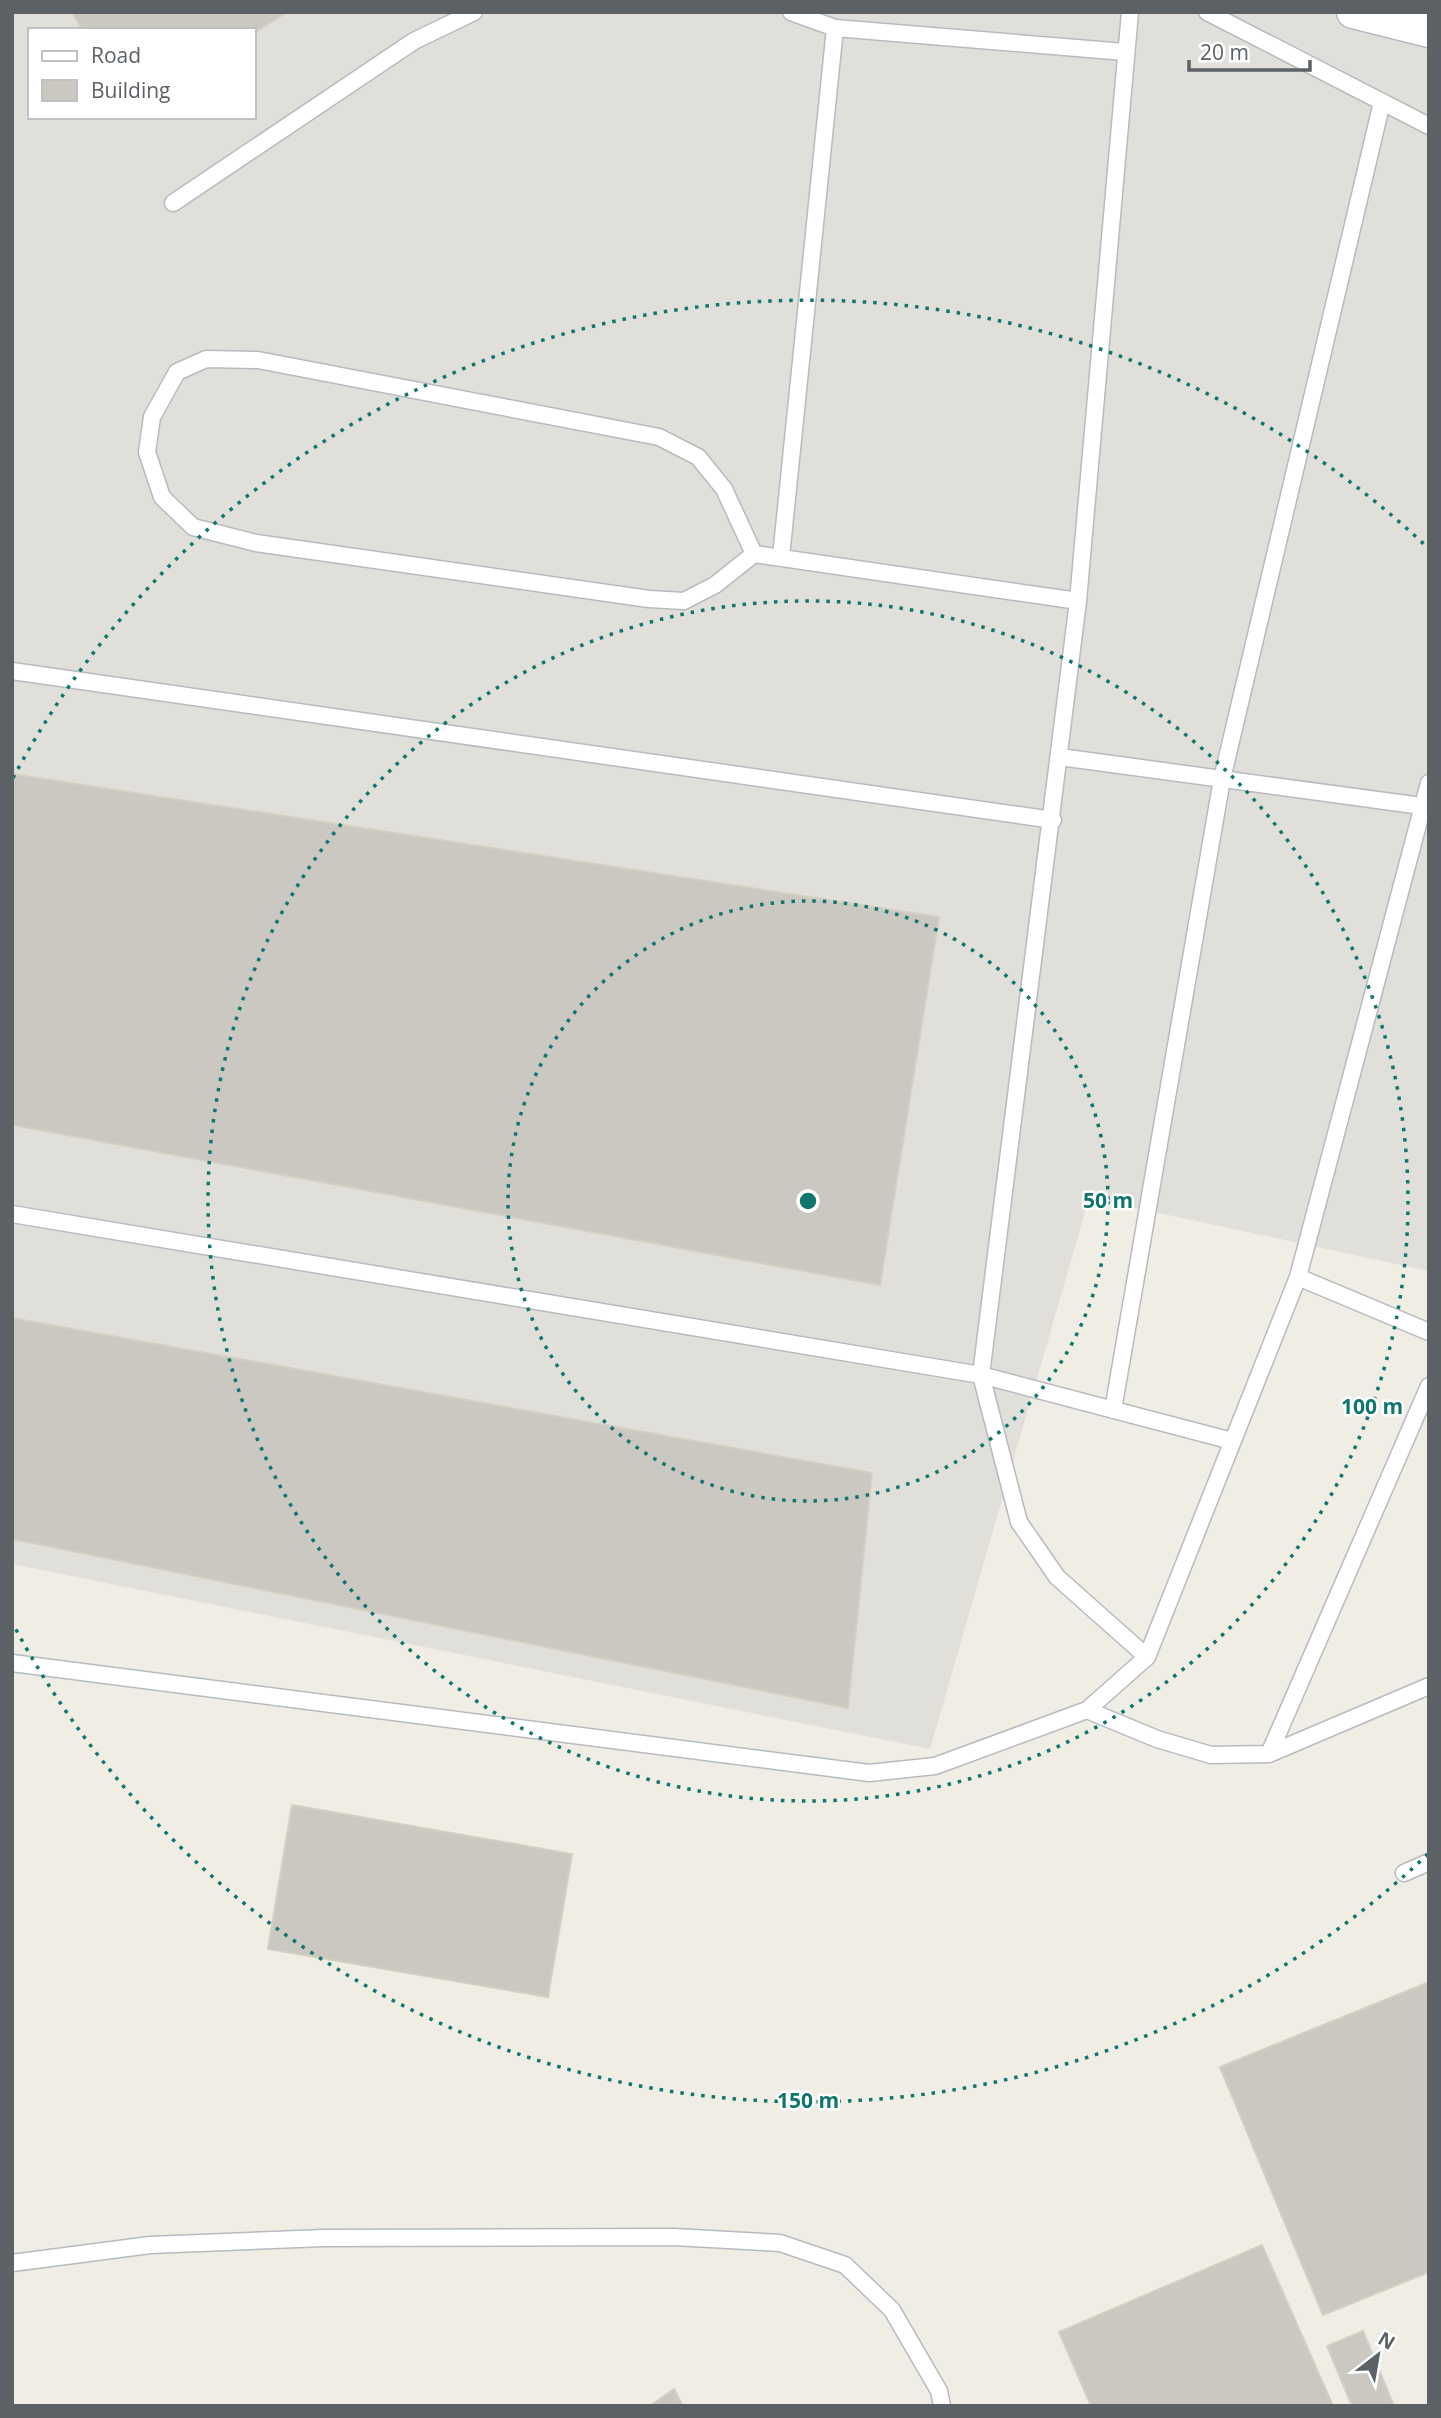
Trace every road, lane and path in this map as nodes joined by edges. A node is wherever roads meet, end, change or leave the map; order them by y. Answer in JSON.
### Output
{"nodes":[{"id":1,"x":474,"y":12,"type":"edge"},
{"id":2,"x":791,"y":12,"type":"edge"},
{"id":3,"x":1130,"y":12,"type":"edge"},
{"id":4,"x":1207,"y":12,"type":"edge"},
{"id":5,"x":1353,"y":12,"type":"edge"},
{"id":6,"x":835,"y":28,"type":"junction"},
{"id":7,"x":1429,"y":31,"type":"edge"},
{"id":8,"x":1125,"y":52,"type":"junction"},
{"id":9,"x":1382,"y":102,"type":"junction"},
{"id":10,"x":1429,"y":126,"type":"edge"},
{"id":11,"x":173,"y":203,"type":"dead end"},
{"id":12,"x":754,"y":554,"type":"junction"},
{"id":13,"x":781,"y":557,"type":"junction"},
{"id":14,"x":1078,"y":601,"type":"junction"},
{"id":15,"x":12,"y":671,"type":"edge"},
{"id":16,"x":1060,"y":757,"type":"junction"},
{"id":17,"x":1222,"y":779,"type":"junction"},
{"id":18,"x":1429,"y":783,"type":"edge"},
{"id":19,"x":1425,"y":806,"type":"edge"},
{"id":20,"x":1053,"y":820,"type":"junction"},
{"id":21,"x":12,"y":1214,"type":"edge"},
{"id":22,"x":1298,"y":1277,"type":"junction"},
{"id":23,"x":1429,"y":1332,"type":"edge"},
{"id":24,"x":981,"y":1376,"type":"junction"},
{"id":25,"x":1429,"y":1386,"type":"edge"},
{"id":26,"x":1113,"y":1410,"type":"junction"},
{"id":27,"x":1232,"y":1441,"type":"junction"},
{"id":28,"x":1147,"y":1657,"type":"junction"},
{"id":29,"x":12,"y":1663,"type":"edge"},
{"id":30,"x":1429,"y":1686,"type":"edge"},
{"id":31,"x":1087,"y":1710,"type":"junction"},
{"id":32,"x":1269,"y":1754,"type":"junction"},
{"id":33,"x":1429,"y":1862,"type":"edge"},
{"id":34,"x":1404,"y":1873,"type":"dead end"},
{"id":35,"x":12,"y":2263,"type":"edge"},
{"id":36,"x":942,"y":2406,"type":"edge"}],
"edges":[{"from":1,"to":11,"type":"lane"},
{"from":2,"to":6,"type":"lane"},
{"from":3,"to":8,"type":"lane"},
{"from":4,"to":9,"type":"lane"},
{"from":5,"to":7,"type":"street"},
{"from":6,"to":8,"type":"lane"},
{"from":6,"to":13,"type":"lane"},
{"from":8,"to":14,"type":"lane"},
{"from":9,"to":10,"type":"lane"},
{"from":9,"to":17,"type":"lane"},
{"from":12,"to":12,"type":"lane"},
{"from":12,"to":13,"type":"lane"},
{"from":13,"to":14,"type":"lane"},
{"from":14,"to":16,"type":"lane"},
{"from":15,"to":20,"type":"lane"},
{"from":16,"to":17,"type":"lane"},
{"from":16,"to":20,"type":"lane"},
{"from":17,"to":19,"type":"lane"},
{"from":17,"to":26,"type":"lane"},
{"from":18,"to":19,"type":"lane"},
{"from":19,"to":22,"type":"lane"},
{"from":20,"to":24,"type":"lane"},
{"from":21,"to":24,"type":"lane"},
{"from":22,"to":23,"type":"lane"},
{"from":22,"to":27,"type":"lane"},
{"from":24,"to":26,"type":"lane"},
{"from":24,"to":28,"type":"lane"},
{"from":25,"to":32,"type":"lane"},
{"from":26,"to":27,"type":"lane"},
{"from":27,"to":28,"type":"lane"},
{"from":28,"to":31,"type":"lane"},
{"from":29,"to":31,"type":"lane"},
{"from":30,"to":32,"type":"lane"},
{"from":31,"to":32,"type":"lane"},
{"from":33,"to":34,"type":"lane"},
{"from":35,"to":36,"type":"lane"}]}
